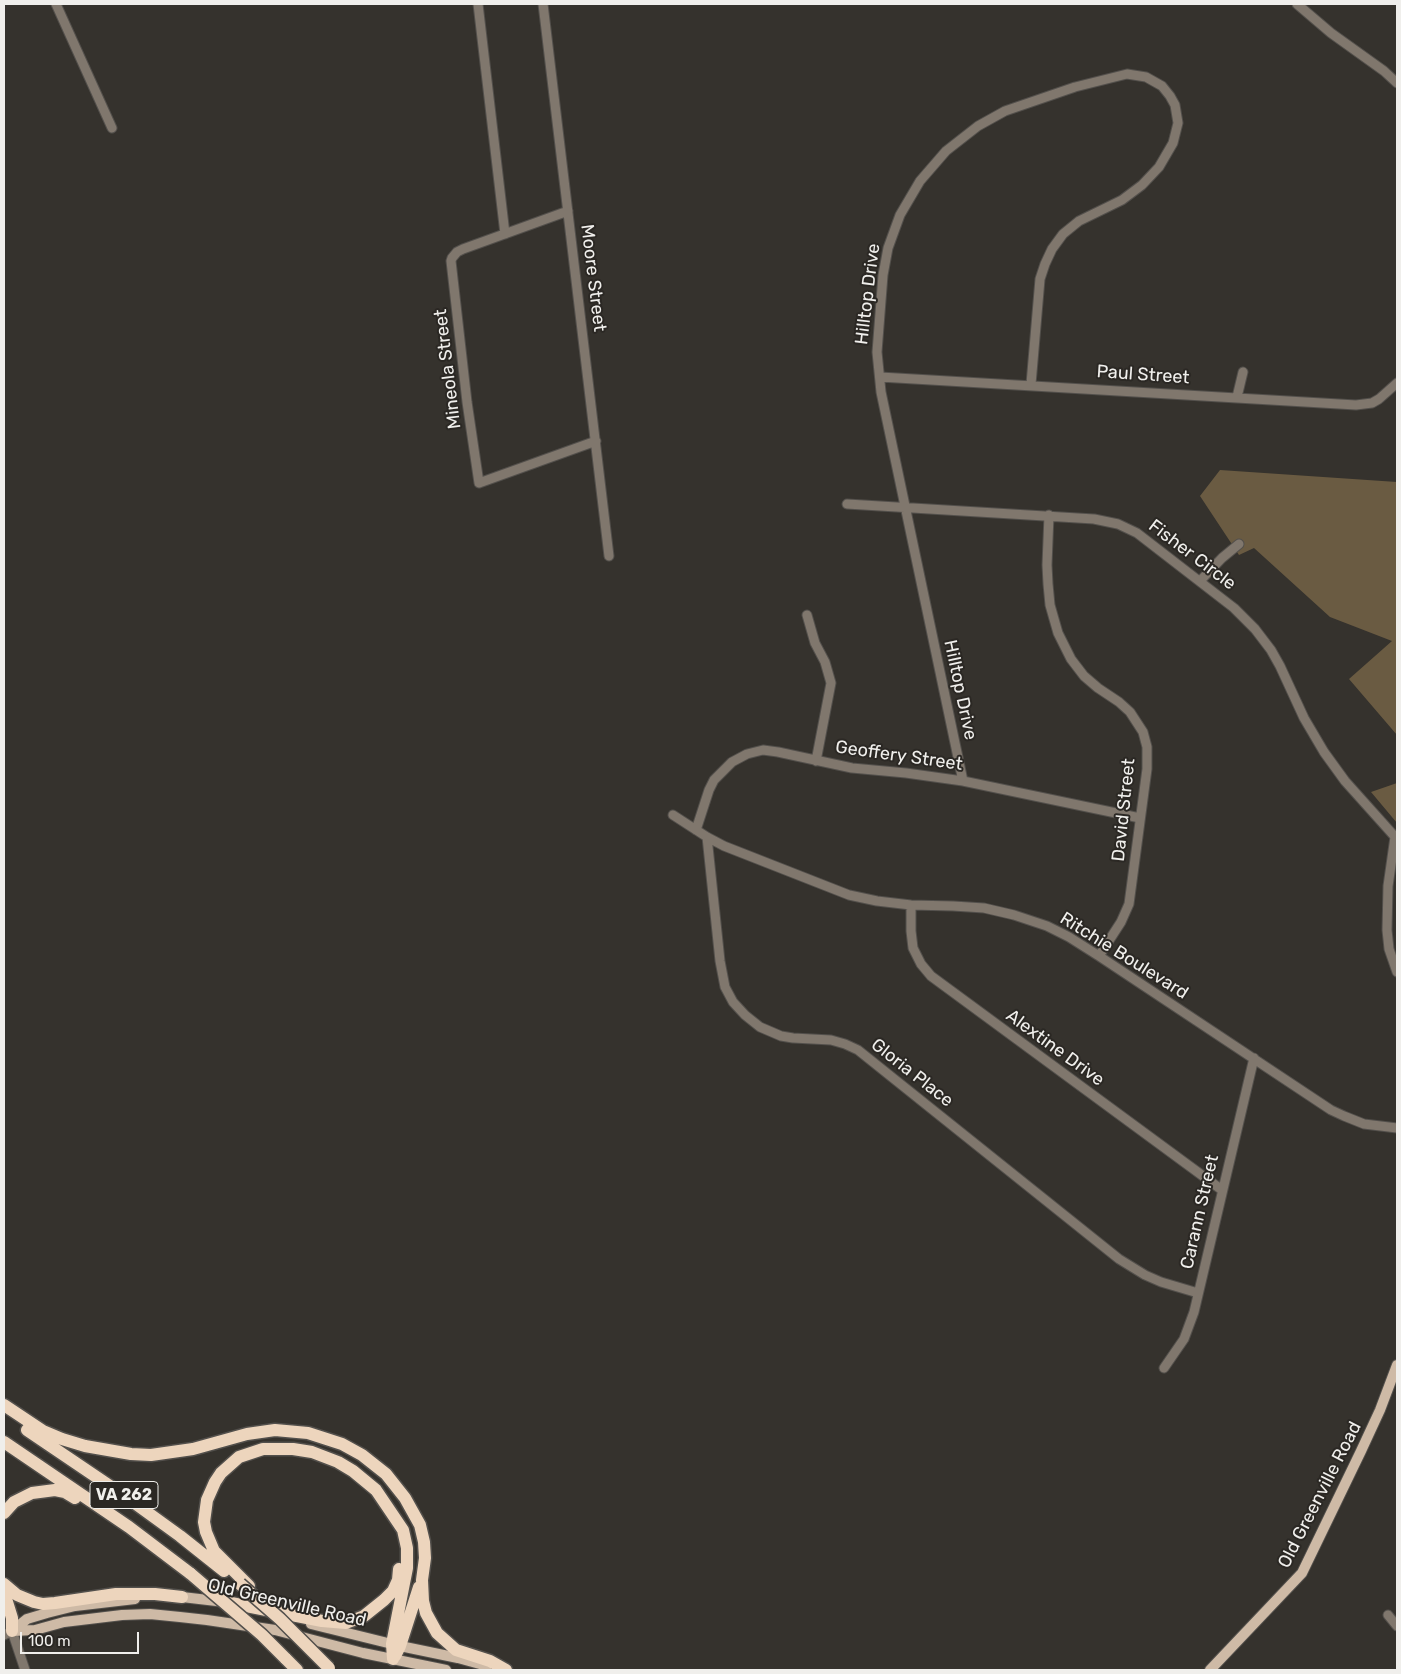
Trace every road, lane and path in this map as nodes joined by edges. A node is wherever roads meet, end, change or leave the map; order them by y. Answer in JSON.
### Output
{"nodes":[{"id":1,"x":56,"y":4,"type":"edge"},
{"id":2,"x":478,"y":4,"type":"edge"},
{"id":3,"x":543,"y":4,"type":"edge"},
{"id":4,"x":1298,"y":4,"type":"edge"},
{"id":5,"x":1395,"y":77,"type":"edge"},
{"id":6,"x":112,"y":128,"type":"dead end"},
{"id":7,"x":568,"y":211,"type":"junction"},
{"id":8,"x":505,"y":234,"type":"junction"},
{"id":9,"x":1242,"y":372,"type":"dead end"},
{"id":10,"x":880,"y":376,"type":"junction"},
{"id":11,"x":1397,"y":383,"type":"edge"},
{"id":12,"x":1031,"y":384,"type":"junction"},
{"id":13,"x":1237,"y":398,"type":"junction"},
{"id":14,"x":596,"y":441,"type":"junction"},
{"id":15,"x":847,"y":504,"type":"dead end"},
{"id":16,"x":905,"y":508,"type":"junction"},
{"id":17,"x":1049,"y":515,"type":"junction"},
{"id":18,"x":1239,"y":544,"type":"dead end"},
{"id":19,"x":610,"y":556,"type":"dead end"},
{"id":20,"x":1200,"y":581,"type":"junction"},
{"id":21,"x":807,"y":615,"type":"dead end"},
{"id":22,"x":816,"y":761,"type":"junction"},
{"id":23,"x":963,"y":781,"type":"junction"},
{"id":24,"x":674,"y":814,"type":"dead end"},
{"id":25,"x":1140,"y":818,"type":"junction"},
{"id":26,"x":696,"y":830,"type":"junction"},
{"id":27,"x":707,"y":837,"type":"junction"},
{"id":28,"x":1396,"y":838,"type":"edge"},
{"id":29,"x":911,"y":905,"type":"junction"},
{"id":30,"x":1099,"y":956,"type":"junction"},
{"id":31,"x":1397,"y":972,"type":"edge"},
{"id":32,"x":1254,"y":1058,"type":"junction"},
{"id":33,"x":1397,"y":1128,"type":"edge"},
{"id":34,"x":1222,"y":1190,"type":"junction"},
{"id":35,"x":1198,"y":1293,"type":"junction"},
{"id":36,"x":1397,"y":1364,"type":"edge"},
{"id":37,"x":1164,"y":1368,"type":"dead end"},
{"id":38,"x":4,"y":1405,"type":"edge"},
{"id":39,"x":4,"y":1414,"type":"edge"},
{"id":40,"x":4,"y":1442,"type":"edge"},
{"id":41,"x":386,"y":1504,"type":"junction"},
{"id":42,"x":4,"y":1513,"type":"edge"},
{"id":43,"x":175,"y":1562,"type":"junction"},
{"id":44,"x":422,"y":1580,"type":"junction"},
{"id":45,"x":4,"y":1584,"type":"edge"},
{"id":46,"x":244,"y":1585,"type":"junction"},
{"id":47,"x":4,"y":1592,"type":"edge"},
{"id":48,"x":182,"y":1597,"type":"junction"},
{"id":49,"x":231,"y":1603,"type":"junction"},
{"id":50,"x":1388,"y":1616,"type":"dead end"},
{"id":51,"x":4,"y":1620,"type":"edge"},
{"id":52,"x":1397,"y":1626,"type":"edge"},
{"id":53,"x":8,"y":1633,"type":"edge"},
{"id":54,"x":396,"y":1645,"type":"junction"},
{"id":55,"x":393,"y":1659,"type":"junction"},
{"id":56,"x":329,"y":1669,"type":"edge"},
{"id":57,"x":25,"y":1670,"type":"edge"},
{"id":58,"x":296,"y":1670,"type":"edge"},
{"id":59,"x":446,"y":1670,"type":"edge"},
{"id":60,"x":497,"y":1670,"type":"edge"},
{"id":61,"x":506,"y":1670,"type":"edge"},
{"id":62,"x":1210,"y":1670,"type":"edge"}],
"edges":[{"from":1,"to":6,"type":"street"},
{"from":2,"to":8,"type":"street"},
{"from":3,"to":7,"type":"street","name":"Moore Street"},
{"from":4,"to":5,"type":"street"},
{"from":7,"to":8,"type":"street"},
{"from":7,"to":14,"type":"street","name":"Moore Street"},
{"from":8,"to":14,"type":"street","name":"Mineola Street"},
{"from":9,"to":13,"type":"street"},
{"from":10,"to":12,"type":"street","name":"Paul Street"},
{"from":10,"to":12,"type":"street","name":"Hilltop Drive"},
{"from":10,"to":16,"type":"street","name":"Hilltop Drive"},
{"from":11,"to":13,"type":"street","name":"Paul Street"},
{"from":12,"to":13,"type":"street","name":"Paul Street"},
{"from":14,"to":19,"type":"street","name":"Moore Street"},
{"from":15,"to":16,"type":"street","name":"Fisher Circle"},
{"from":16,"to":17,"type":"street","name":"Fisher Circle"},
{"from":16,"to":23,"type":"street","name":"Hilltop Drive"},
{"from":17,"to":20,"type":"street","name":"Fisher Circle"},
{"from":17,"to":25,"type":"street","name":"David Street"},
{"from":18,"to":20,"type":"street"},
{"from":20,"to":28,"type":"street","name":"Fisher Circle"},
{"from":21,"to":22,"type":"street"},
{"from":22,"to":23,"type":"street","name":"Geoffery Street"},
{"from":22,"to":26,"type":"street","name":"Geoffery Street"},
{"from":23,"to":25,"type":"street","name":"Geoffery Street"},
{"from":24,"to":26,"type":"street","name":"Ritchie Boulevard"},
{"from":25,"to":30,"type":"street","name":"David Street"},
{"from":26,"to":27,"type":"street","name":"Ritchie Boulevard"},
{"from":27,"to":29,"type":"street","name":"Ritchie Boulevard"},
{"from":27,"to":35,"type":"street","name":"Gloria Place"},
{"from":28,"to":31,"type":"street"},
{"from":29,"to":30,"type":"street","name":"Ritchie Boulevard"},
{"from":29,"to":34,"type":"street","name":"Alextine Drive"},
{"from":30,"to":32,"type":"street","name":"Ritchie Boulevard"},
{"from":32,"to":33,"type":"street","name":"Ritchie Boulevard"},
{"from":32,"to":34,"type":"street","name":"Carann Street"},
{"from":34,"to":35,"type":"street","name":"Carann Street"},
{"from":35,"to":37,"type":"street","name":"Carann Street"},
{"from":36,"to":62,"type":"main road","name":"Old Greenville Road"},
{"from":38,"to":44,"type":"highway"},
{"from":39,"to":46,"type":"highway","number":"VA 262"},
{"from":40,"to":43,"type":"highway","number":"VA 262"},
{"from":41,"to":46,"type":"highway"},
{"from":41,"to":49,"type":"highway"},
{"from":41,"to":54,"type":"highway"},
{"from":42,"to":43,"type":"highway"},
{"from":43,"to":58,"type":"highway","number":"VA 262","bridge":true},
{"from":44,"to":54,"type":"highway"},
{"from":44,"to":61,"type":"highway"},
{"from":45,"to":48,"type":"highway"},
{"from":46,"to":56,"type":"highway","bridge":true},
{"from":47,"to":53,"type":"highway"},
{"from":48,"to":49,"type":"main road","name":"Old Greenville Road"},
{"from":48,"to":53,"type":"main road","name":"Old Greenville Road"},
{"from":49,"to":54,"type":"main road","name":"Old Greenville Road"},
{"from":50,"to":52,"type":"street"},
{"from":51,"to":53,"type":"highway"},
{"from":53,"to":55,"type":"main road","name":"Old Greenville Road"},
{"from":53,"to":57,"type":"street"},
{"from":54,"to":55,"type":"highway"},
{"from":54,"to":60,"type":"main road","name":"Old Greenville Road"},
{"from":55,"to":59,"type":"main road","name":"Old Greenville Road"}]}
